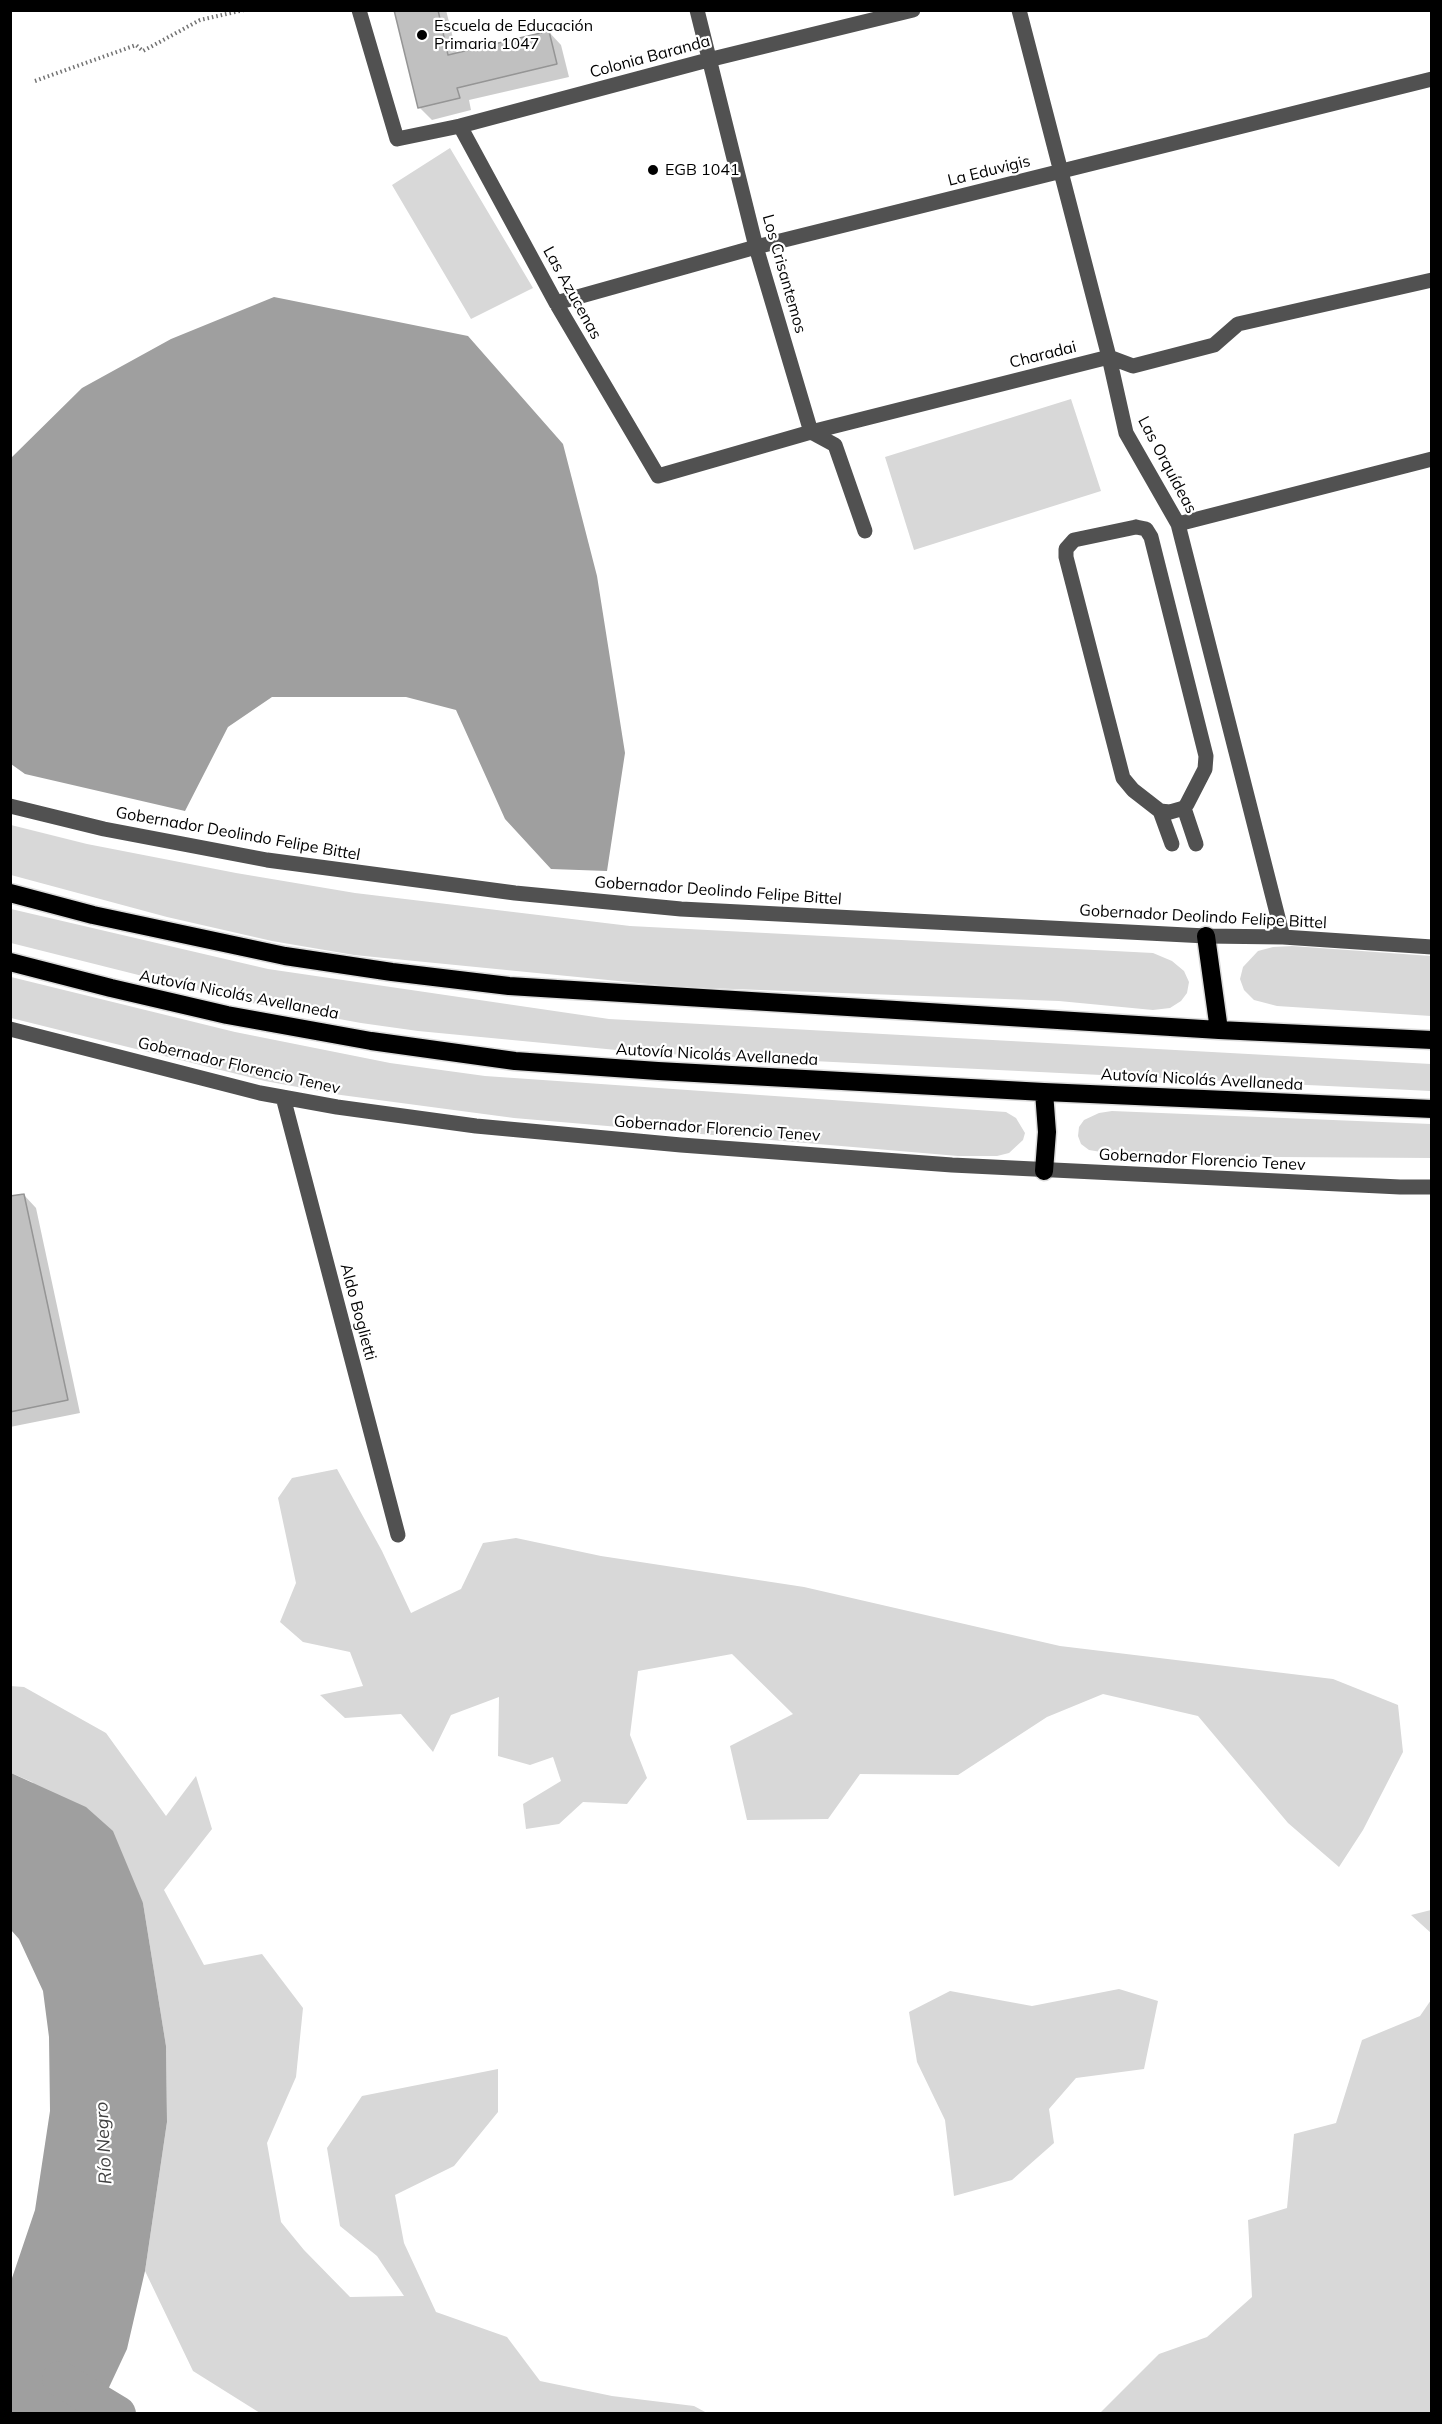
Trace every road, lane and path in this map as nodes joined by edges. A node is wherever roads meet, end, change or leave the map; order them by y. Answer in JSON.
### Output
{"nodes":[{"id":1,"x":244,"y":10,"type":"edge"},
{"id":2,"x":359,"y":10,"type":"edge"},
{"id":3,"x":697,"y":10,"type":"edge"},
{"id":4,"x":913,"y":10,"type":"edge"},
{"id":5,"x":1019,"y":10,"type":"edge"},
{"id":6,"x":708,"y":60,"type":"junction"},
{"id":7,"x":1431,"y":79,"type":"edge"},
{"id":8,"x":35,"y":81,"type":"dead end"},
{"id":9,"x":460,"y":126,"type":"junction"},
{"id":10,"x":1060,"y":172,"type":"junction"},
{"id":11,"x":756,"y":247,"type":"junction"},
{"id":12,"x":1431,"y":280,"type":"edge"},
{"id":13,"x":556,"y":303,"type":"junction"},
{"id":14,"x":1108,"y":357,"type":"junction"},
{"id":15,"x":811,"y":432,"type":"junction"},
{"id":16,"x":1431,"y":459,"type":"edge"},
{"id":17,"x":658,"y":476,"type":"joint"},
{"id":18,"x":1178,"y":524,"type":"junction"},
{"id":19,"x":865,"y":531,"type":"dead end"},
{"id":20,"x":10,"y":806,"type":"edge"},
{"id":21,"x":1184,"y":808,"type":"junction"},
{"id":22,"x":1160,"y":811,"type":"junction"},
{"id":23,"x":1172,"y":844,"type":"dead end"},
{"id":24,"x":1196,"y":844,"type":"dead end"},
{"id":25,"x":10,"y":893,"type":"edge"},
{"id":26,"x":1206,"y":936,"type":"junction"},
{"id":27,"x":1283,"y":937,"type":"junction"},
{"id":28,"x":1431,"y":947,"type":"edge"},
{"id":29,"x":10,"y":962,"type":"edge"},
{"id":30,"x":10,"y":1029,"type":"edge"},
{"id":31,"x":1219,"y":1030,"type":"junction"},
{"id":32,"x":1431,"y":1040,"type":"edge"},
{"id":33,"x":1044,"y":1092,"type":"junction"},
{"id":34,"x":283,"y":1097,"type":"junction"},
{"id":35,"x":1431,"y":1109,"type":"edge"},
{"id":36,"x":1044,"y":1171,"type":"junction"},
{"id":37,"x":1431,"y":1186,"type":"edge"},
{"id":38,"x":398,"y":1535,"type":"dead end"}],
"edges":[{"from":1,"to":8,"type":"path"},
{"from":2,"to":9,"type":"street","name":"Colonia Baranda"},
{"from":3,"to":6,"type":"street","name":"Los Crisantemos"},
{"from":4,"to":6,"type":"street","name":"Colonia Baranda"},
{"from":5,"to":10,"type":"street","name":"Las Orquídeas"},
{"from":6,"to":9,"type":"street","name":"Colonia Baranda"},
{"from":6,"to":11,"type":"street","name":"Los Crisantemos"},
{"from":7,"to":10,"type":"street","name":"La Eduvigis"},
{"from":9,"to":13,"type":"street","name":"Las Azucenas"},
{"from":10,"to":11,"type":"street","name":"La Eduvigis"},
{"from":10,"to":14,"type":"street","name":"Las Orquídeas"},
{"from":11,"to":13,"type":"street","name":"La Eduvigis"},
{"from":11,"to":15,"type":"street","name":"Los Crisantemos"},
{"from":12,"to":14,"type":"street"},
{"from":13,"to":17,"type":"street","name":"Las Azucenas"},
{"from":14,"to":15,"type":"street","name":"Charadai"},
{"from":14,"to":18,"type":"street","name":"Las Orquídeas"},
{"from":15,"to":17,"type":"street","name":"Charadai"},
{"from":15,"to":19,"type":"street"},
{"from":16,"to":18,"type":"street"},
{"from":18,"to":27,"type":"street","name":"Las Orquídeas"},
{"from":20,"to":26,"type":"street","name":"Gobernador Deolindo Felipe Bittel"},
{"from":21,"to":22,"type":"street"},
{"from":21,"to":22,"type":"street"},
{"from":21,"to":24,"type":"street"},
{"from":22,"to":23,"type":"street"},
{"from":25,"to":31,"type":"highway"},
{"from":26,"to":27,"type":"street","name":"Gobernador Deolindo Felipe Bittel"},
{"from":26,"to":31,"type":"highway"},
{"from":27,"to":28,"type":"street","name":"Gobernador Deolindo Felipe Bittel"},
{"from":29,"to":33,"type":"highway","name":"Autovía Nicolás Avellaneda"},
{"from":30,"to":34,"type":"street","name":"Gobernador Florencio Tenev"},
{"from":31,"to":32,"type":"highway"},
{"from":33,"to":35,"type":"highway","name":"Autovía Nicolás Avellaneda"},
{"from":33,"to":36,"type":"highway"},
{"from":34,"to":36,"type":"street","name":"Gobernador Florencio Tenev"},
{"from":34,"to":38,"type":"street","name":"Aldo Boglietti"},
{"from":36,"to":37,"type":"street","name":"Gobernador Florencio Tenev"}]}
